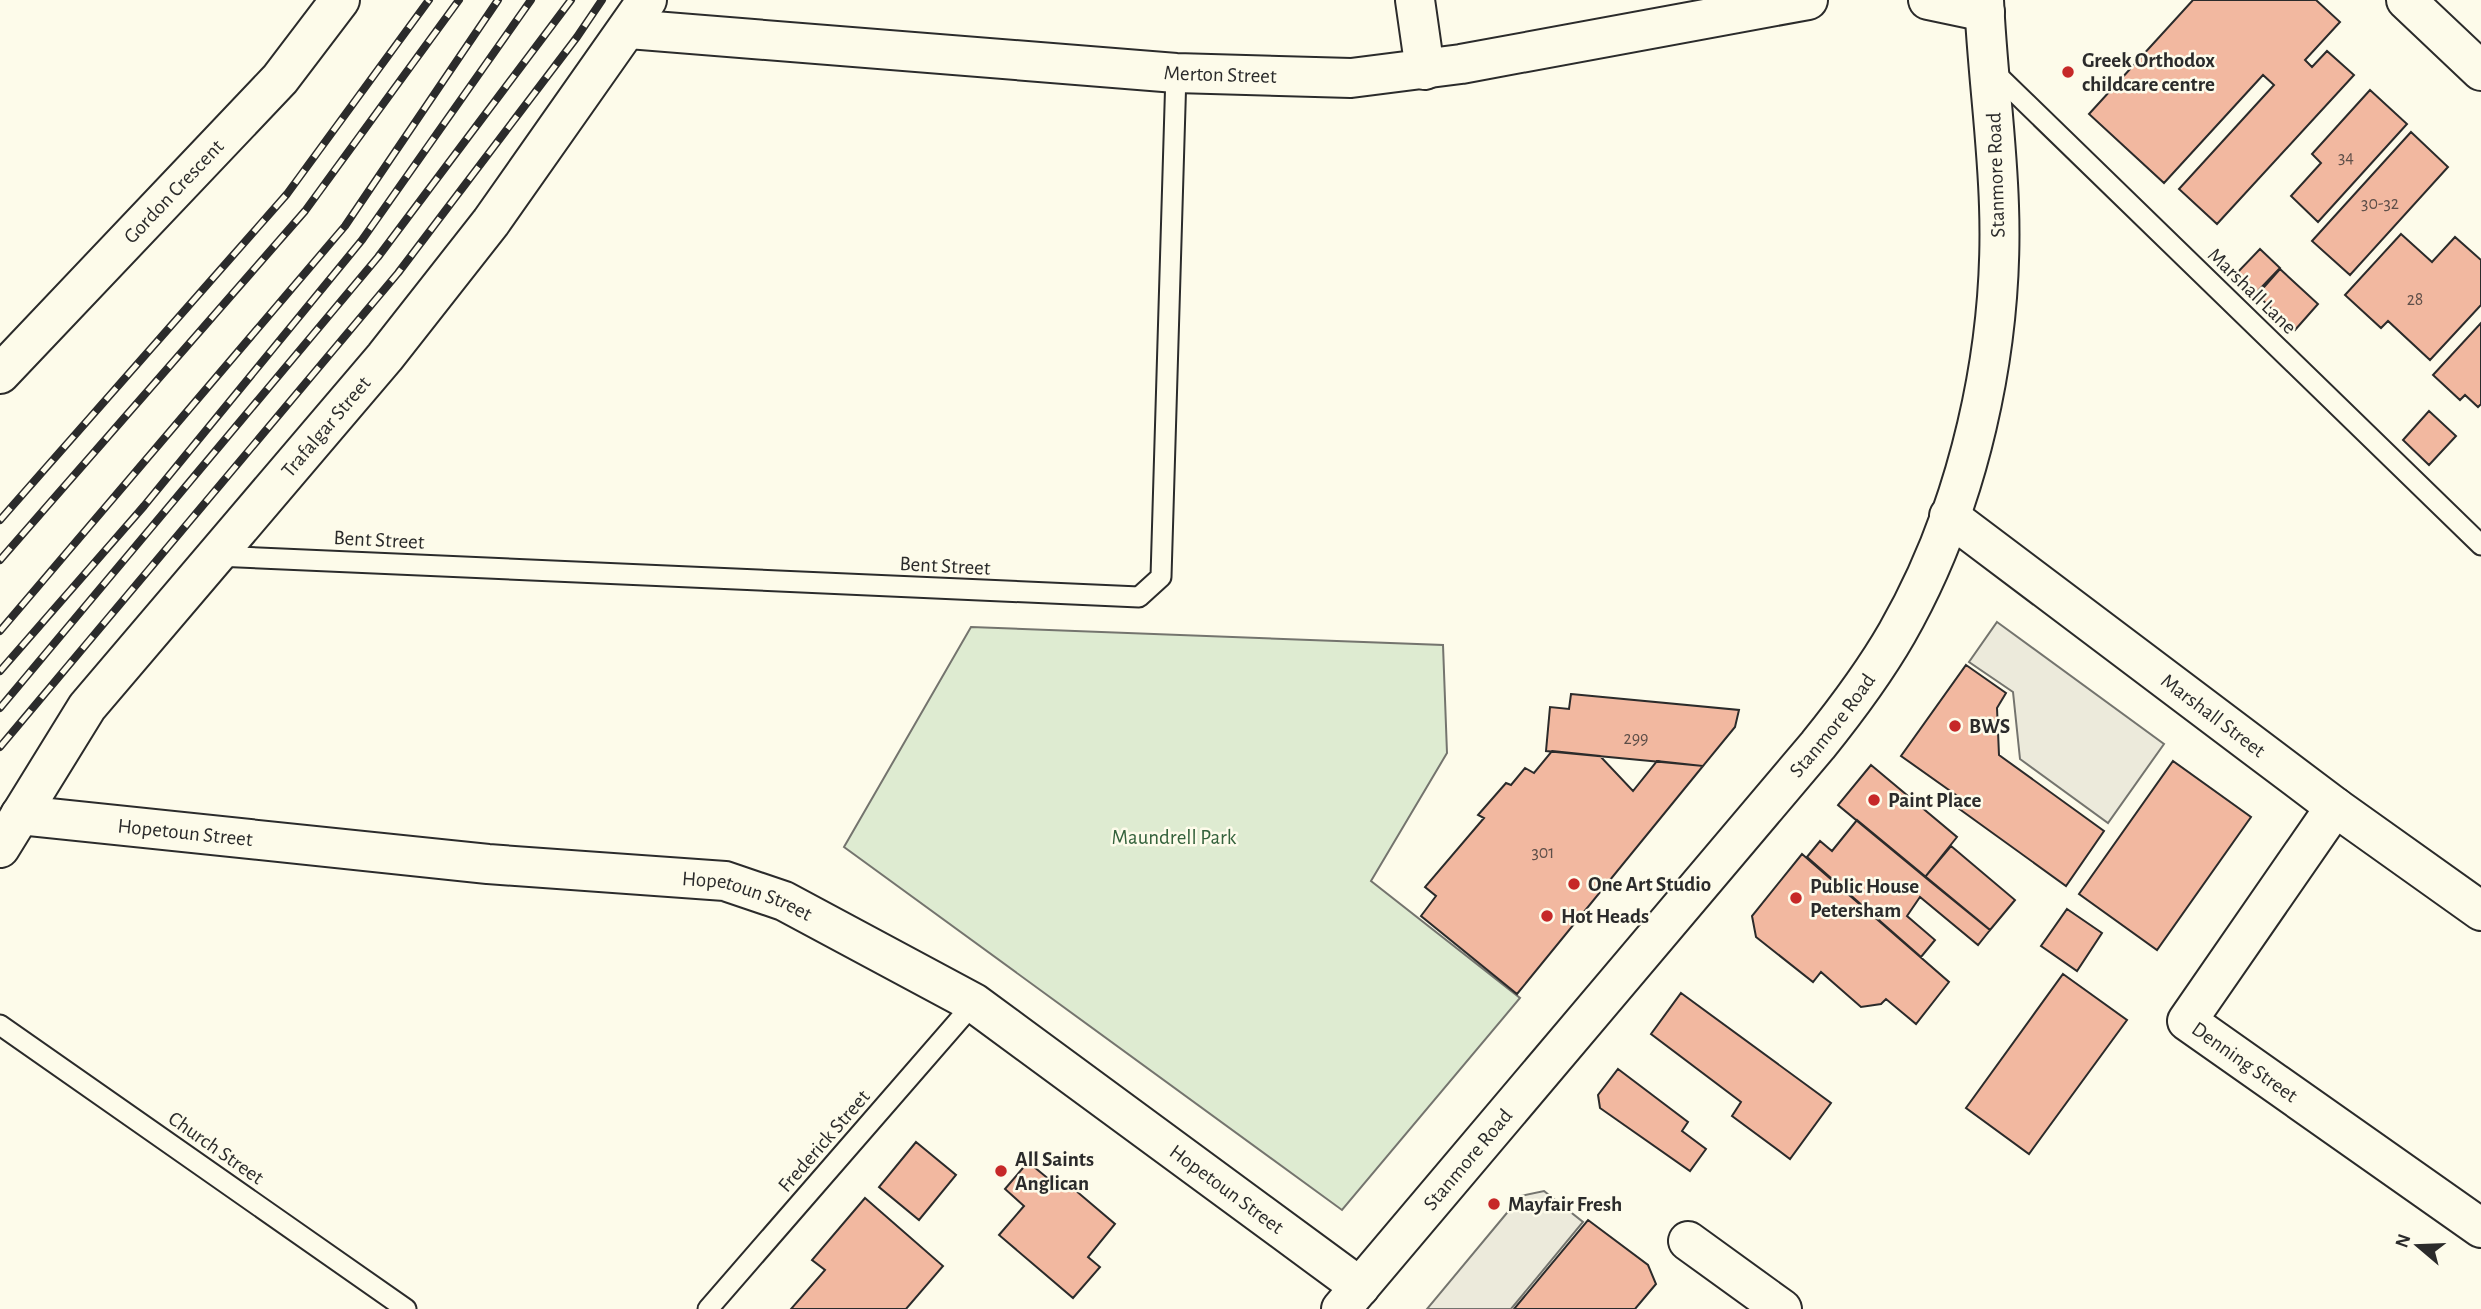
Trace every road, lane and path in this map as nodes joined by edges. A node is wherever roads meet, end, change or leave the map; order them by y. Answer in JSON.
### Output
{"nodes":[{"id":1,"x":340,"y":0,"type":"edge"},
{"id":2,"x":1415,"y":0,"type":"edge"},
{"id":3,"x":1808,"y":0,"type":"edge"},
{"id":4,"x":1928,"y":0,"type":"edge"},
{"id":5,"x":2406,"y":0,"type":"edge"},
{"id":6,"x":1984,"y":6,"type":"edge"},
{"id":7,"x":1682,"y":12,"type":"edge"},
{"id":8,"x":638,"y":14,"type":"edge"},
{"id":9,"x":1991,"y":69,"type":"junction"},
{"id":10,"x":1425,"y":71,"type":"junction"},
{"id":11,"x":2481,"y":71,"type":"edge"},
{"id":12,"x":1176,"y":74,"type":"junction"},
{"id":13,"x":0,"y":374,"type":"edge"},
{"id":14,"x":1949,"y":516,"type":"junction"},
{"id":15,"x":2481,"y":545,"type":"edge"},
{"id":16,"x":216,"y":556,"type":"junction"},
{"id":17,"x":2335,"y":807,"type":"junction"},
{"id":18,"x":20,"y":815,"type":"junction"},
{"id":19,"x":0,"y":848,"type":"edge"},
{"id":20,"x":2481,"y":911,"type":"edge"},
{"id":21,"x":974,"y":1003,"type":"junction"},
{"id":22,"x":0,"y":1025,"type":"edge"},
{"id":23,"x":2481,"y":1228,"type":"edge"},
{"id":24,"x":1688,"y":1241,"type":"dead end"},
{"id":25,"x":1351,"y":1298,"type":"edge"},
{"id":26,"x":406,"y":1309,"type":"edge"},
{"id":27,"x":708,"y":1309,"type":"edge"},
{"id":28,"x":1782,"y":1309,"type":"edge"}],
"edges":[{"from":1,"to":13,"type":"main road","name":"Gordon Crescent"},
{"from":2,"to":10,"type":"main road"},
{"from":3,"to":7,"type":"main road","name":"Merton Street"},
{"from":4,"to":6,"type":"main road"},
{"from":5,"to":11,"type":"main road"},
{"from":6,"to":9,"type":"main road","name":"Stanmore Road"},
{"from":7,"to":10,"type":"main road","name":"Merton Street"},
{"from":8,"to":12,"type":"main road","name":"Merton Street"},
{"from":8,"to":16,"type":"main road","name":"Trafalgar Street"},
{"from":9,"to":14,"type":"main road","name":"Stanmore Road"},
{"from":9,"to":15,"type":"lane","name":"Marshall Lane"},
{"from":10,"to":12,"type":"main road","name":"Merton Street"},
{"from":12,"to":16,"type":"lane","name":"Bent Street"},
{"from":14,"to":17,"type":"main road","name":"Marshall Street"},
{"from":14,"to":25,"type":"main road","name":"Stanmore Road"},
{"from":16,"to":18,"type":"main road","name":"Trafalgar Street"},
{"from":17,"to":20,"type":"main road","name":"Marshall Street"},
{"from":17,"to":23,"type":"main road","name":"Denning Street"},
{"from":18,"to":19,"type":"main road","name":"Trafalgar Street"},
{"from":18,"to":21,"type":"main road","name":"Hopetoun Street"},
{"from":21,"to":25,"type":"main road","name":"Hopetoun Street"},
{"from":21,"to":27,"type":"lane","name":"Frederick Street"},
{"from":22,"to":26,"type":"lane","name":"Church Street"},
{"from":24,"to":28,"type":"main road"}]}
